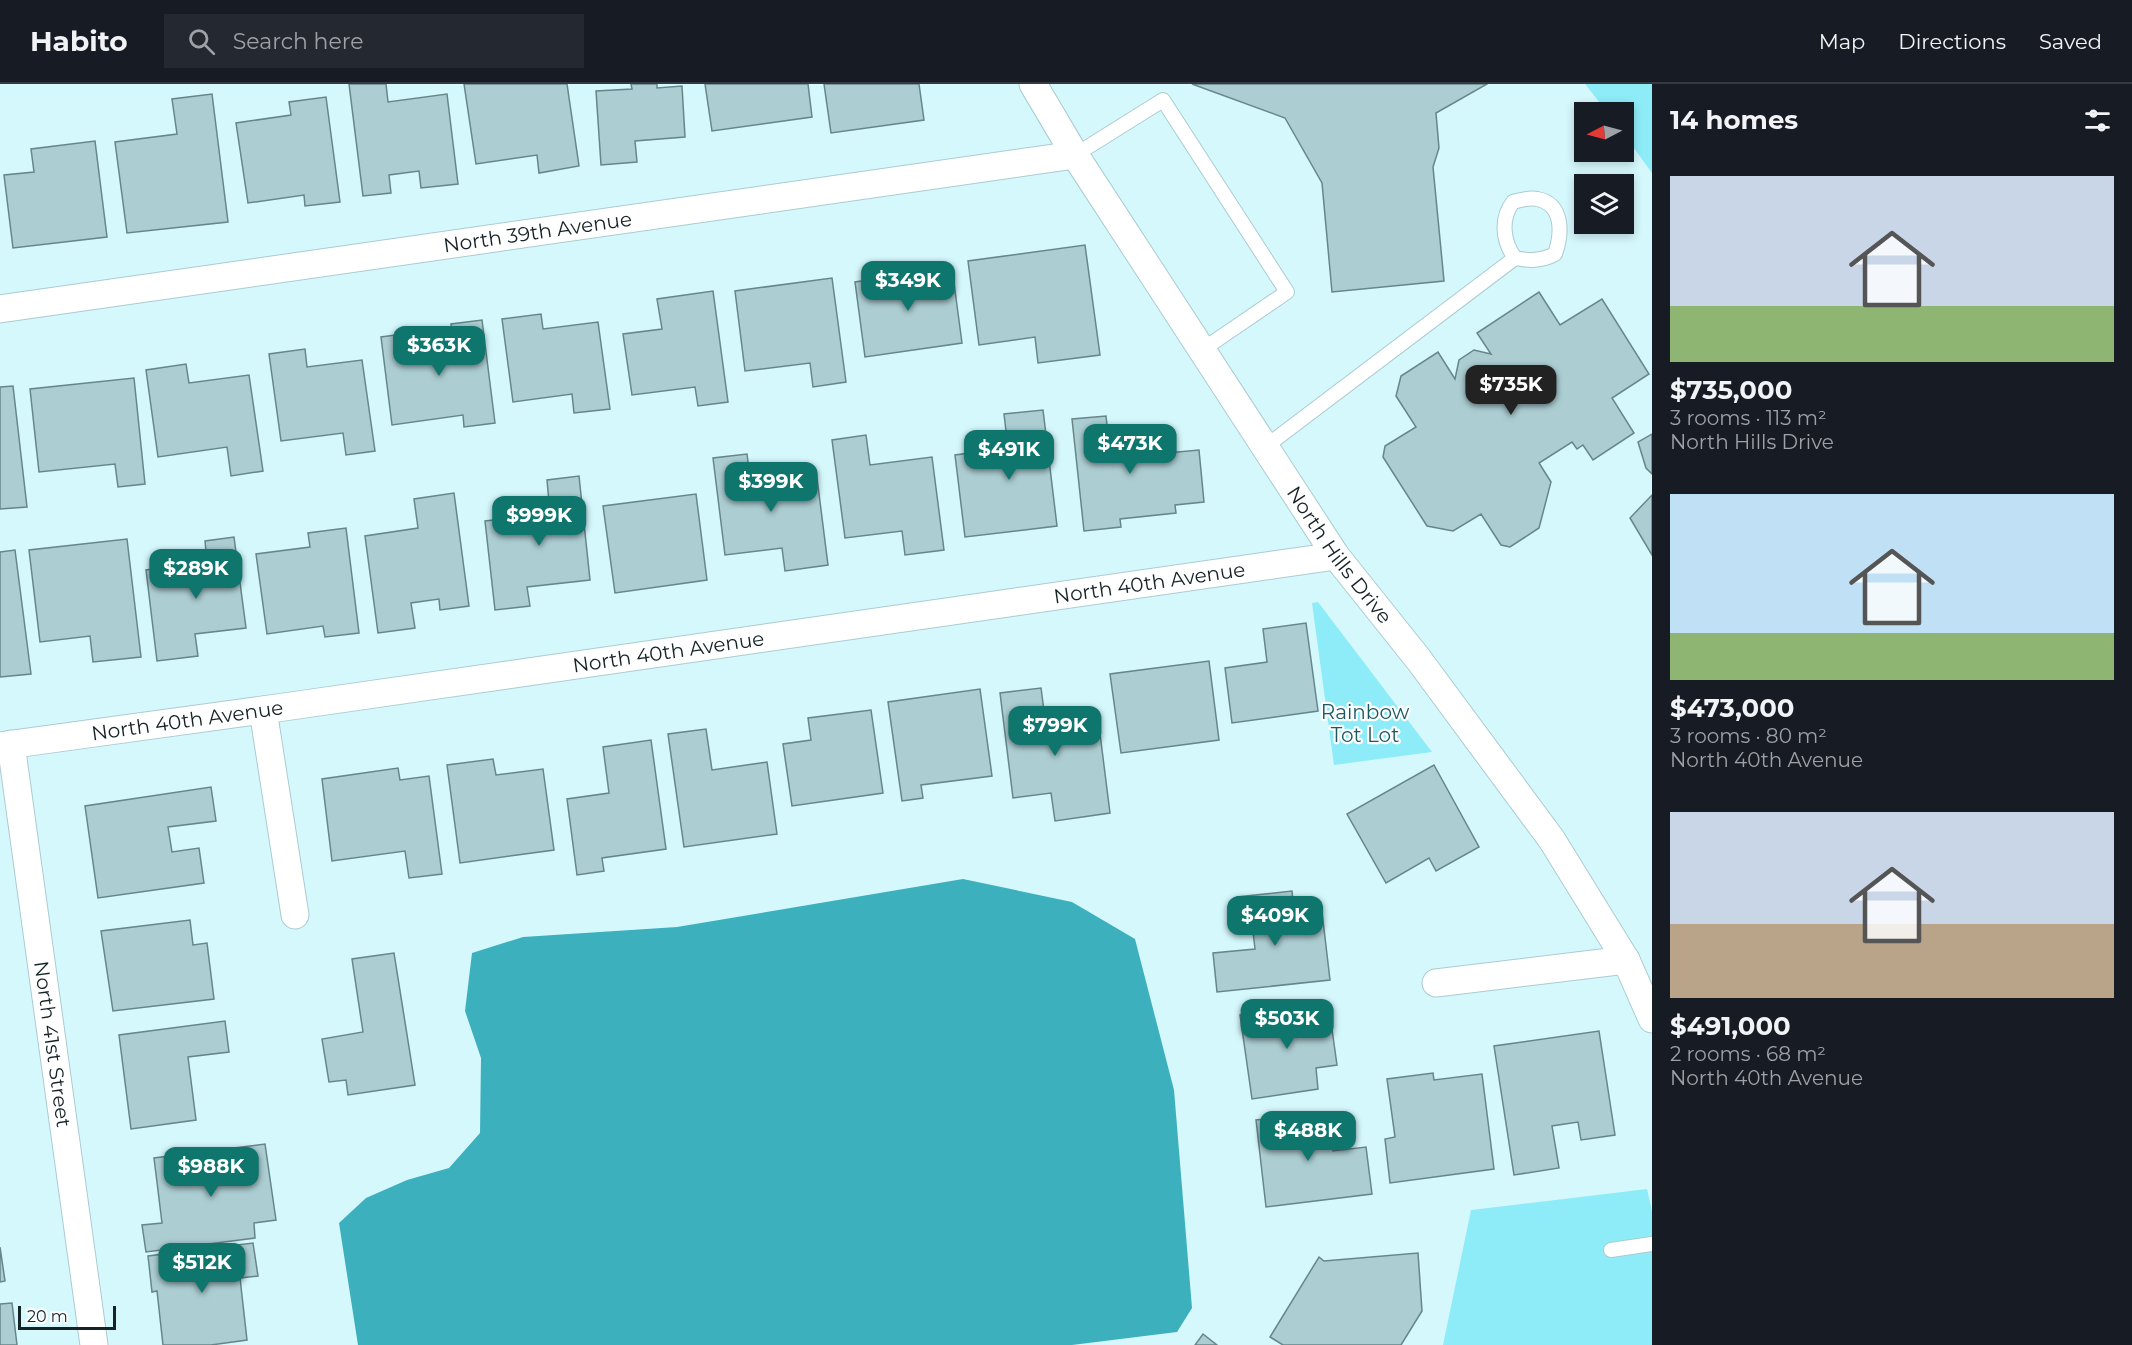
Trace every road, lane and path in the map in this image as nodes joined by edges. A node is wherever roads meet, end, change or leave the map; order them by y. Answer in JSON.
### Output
{"nodes":[{"id":1,"x":1033,"y":84,"type":"edge"},
{"id":2,"x":1076,"y":155,"type":"junction"},
{"id":3,"x":1515,"y":258,"type":"junction"},
{"id":4,"x":0,"y":309,"type":"edge"},
{"id":5,"x":1202,"y":350,"type":"junction"},
{"id":6,"x":1265,"y":447,"type":"junction"},
{"id":7,"x":1336,"y":556,"type":"junction"},
{"id":8,"x":263,"y":710,"type":"junction"},
{"id":9,"x":5,"y":745,"type":"edge"},
{"id":10,"x":295,"y":915,"type":"dead end"},
{"id":11,"x":1626,"y":960,"type":"junction"},
{"id":12,"x":1436,"y":983,"type":"dead end"},
{"id":13,"x":1652,"y":1019,"type":"edge"},
{"id":14,"x":1652,"y":1244,"type":"edge"},
{"id":15,"x":1611,"y":1250,"type":"dead end"},
{"id":16,"x":94,"y":1345,"type":"edge"}],
"edges":[{"from":1,"to":2,"type":"street","name":"North Hills Drive"},
{"from":2,"to":4,"type":"street","name":"North 39th Avenue"},
{"from":2,"to":5,"type":"street","name":"North Hills Drive"},
{"from":2,"to":5,"type":"lane"},
{"from":3,"to":3,"type":"lane"},
{"from":3,"to":6,"type":"lane"},
{"from":5,"to":6,"type":"street","name":"North Hills Drive"},
{"from":6,"to":7,"type":"street","name":"North Hills Drive"},
{"from":7,"to":8,"type":"street","name":"North 40th Avenue"},
{"from":7,"to":11,"type":"street","name":"North Hills Drive"},
{"from":8,"to":9,"type":"street","name":"North 40th Avenue"},
{"from":8,"to":10,"type":"street"},
{"from":9,"to":16,"type":"street","name":"North 41st Street"},
{"from":11,"to":12,"type":"street"},
{"from":11,"to":13,"type":"street","name":"North Hills Drive"},
{"from":14,"to":15,"type":"lane"}]}
